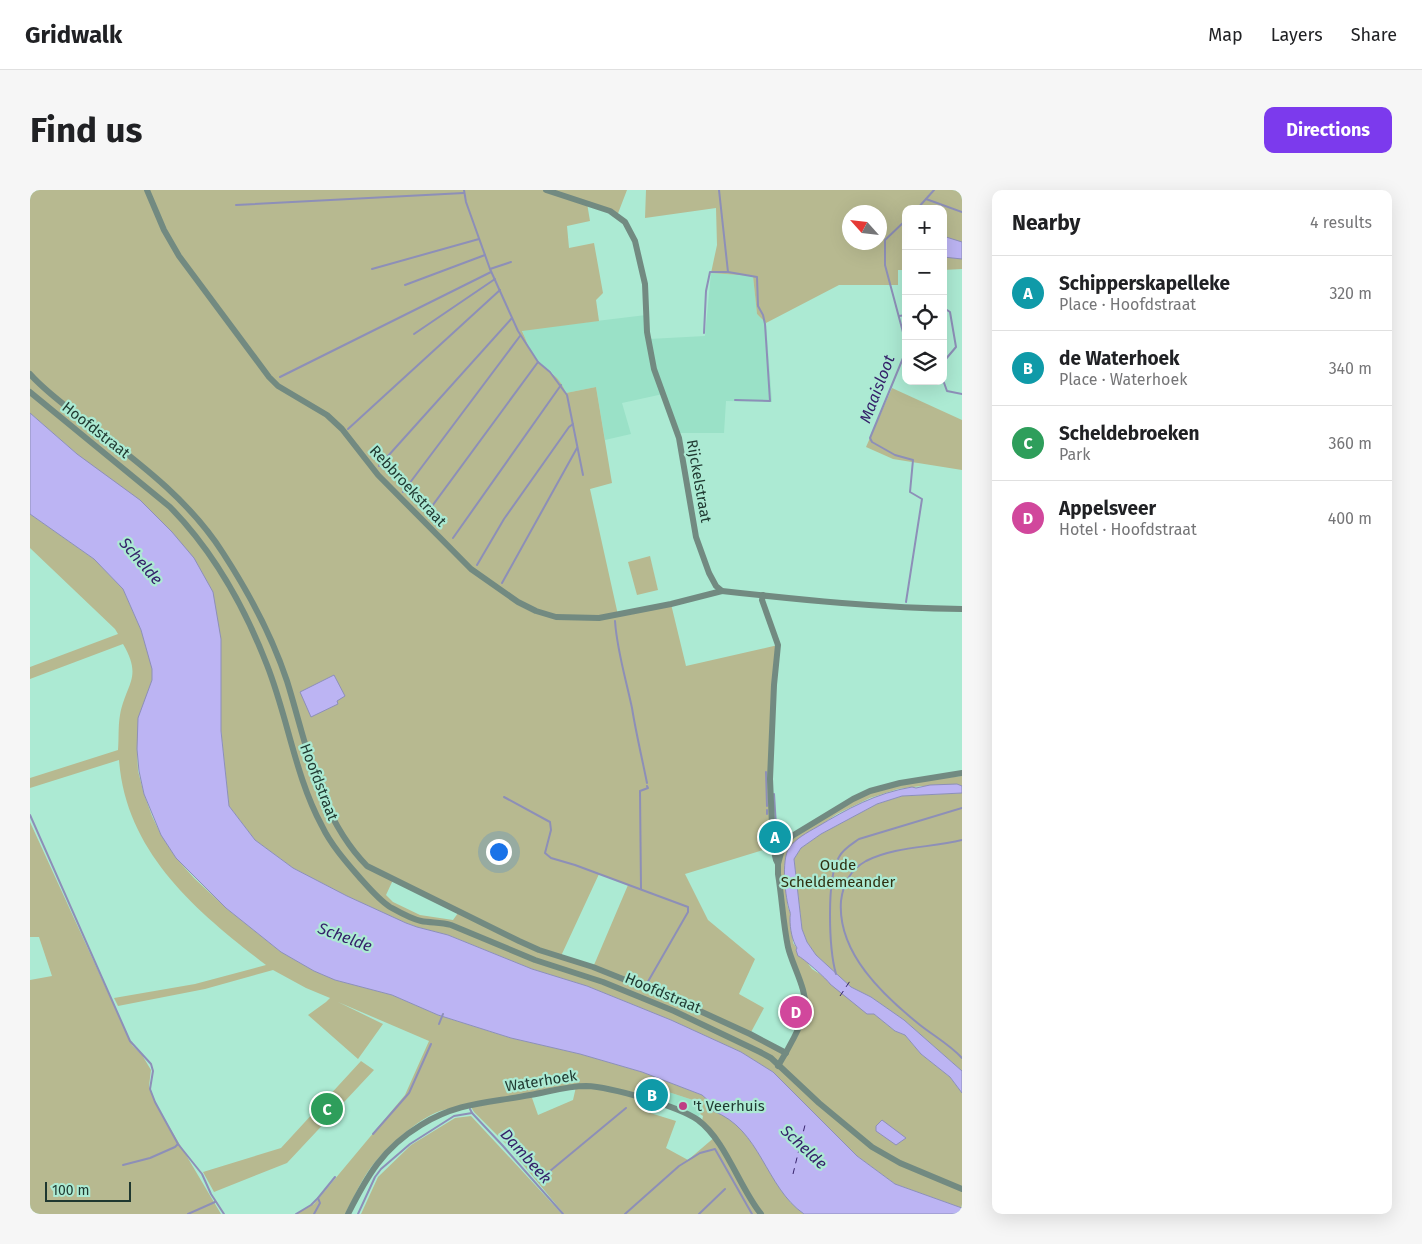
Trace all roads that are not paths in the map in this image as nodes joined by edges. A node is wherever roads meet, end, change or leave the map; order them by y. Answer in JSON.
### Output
{"nodes":[{"id":1,"x":148,"y":190,"type":"edge"},
{"id":2,"x":546,"y":190,"type":"edge"},
{"id":3,"x":30,"y":374,"type":"edge"},
{"id":4,"x":30,"y":392,"type":"edge"},
{"id":5,"x":722,"y":591,"type":"junction"},
{"id":6,"x":763,"y":595,"type":"junction"},
{"id":7,"x":962,"y":608,"type":"edge"},
{"id":8,"x":962,"y":774,"type":"edge"},
{"id":9,"x":773,"y":842,"type":"junction"},
{"id":10,"x":785,"y":844,"type":"junction"},
{"id":11,"x":778,"y":864,"type":"junction"},
{"id":12,"x":786,"y":1053,"type":"junction"},
{"id":13,"x":778,"y":1066,"type":"junction"},
{"id":14,"x":962,"y":1189,"type":"edge"},
{"id":15,"x":348,"y":1214,"type":"edge"},
{"id":16,"x":761,"y":1214,"type":"edge"}],
"edges":[{"from":1,"to":5,"type":"street","name":"Rebbroekstraat"},
{"from":2,"to":5,"type":"street","name":"Rijckelstraat"},
{"from":3,"to":12,"type":"street","name":"Hoofdstraat"},
{"from":4,"to":13,"type":"street","name":"Hoofdstraat"},
{"from":5,"to":6,"type":"street"},
{"from":6,"to":7,"type":"street"},
{"from":6,"to":9,"type":"street"},
{"from":8,"to":10,"type":"street"},
{"from":9,"to":10,"type":"street"},
{"from":9,"to":11,"type":"street"},
{"from":10,"to":11,"type":"street"},
{"from":11,"to":12,"type":"street"},
{"from":12,"to":13,"type":"street"},
{"from":13,"to":14,"type":"street","name":"Hoofdstraat"},
{"from":15,"to":16,"type":"street","name":"Waterhoek"}]}
